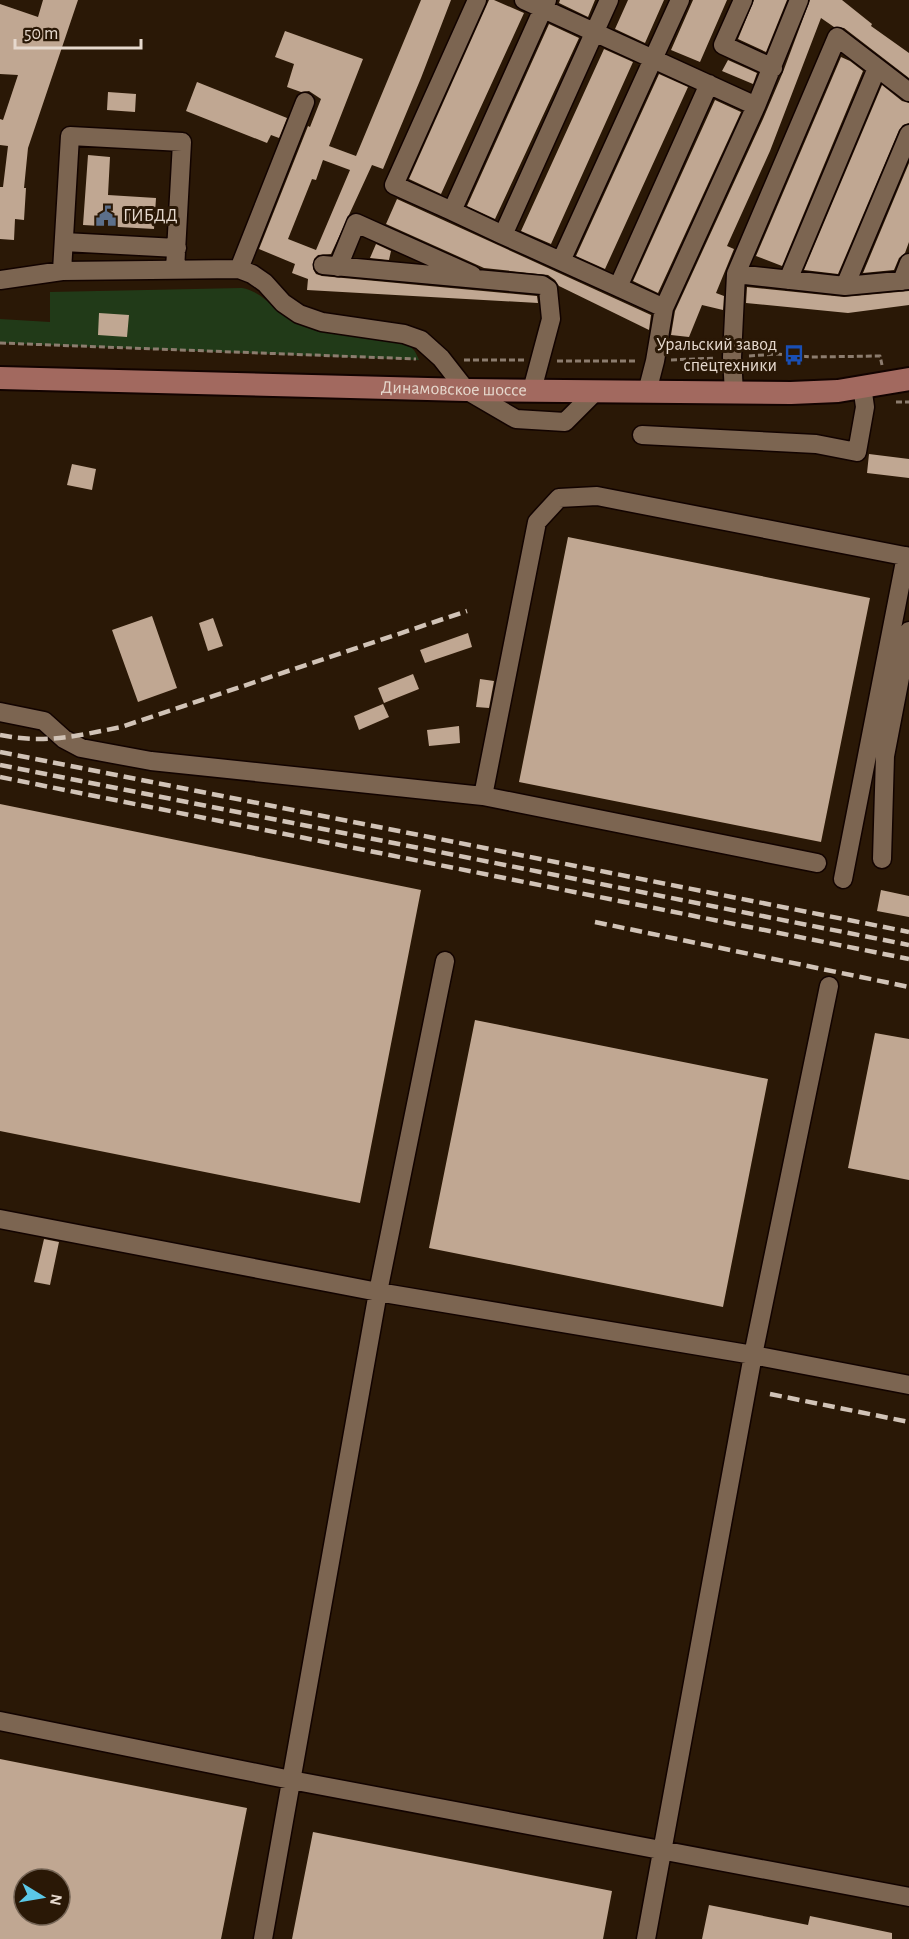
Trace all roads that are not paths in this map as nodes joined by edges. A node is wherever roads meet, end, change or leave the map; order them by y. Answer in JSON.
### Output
{"nodes":[{"id":1,"x":477,"y":0,"type":"edge"},
{"id":2,"x":524,"y":0,"type":"edge"},
{"id":3,"x":609,"y":0,"type":"edge"},
{"id":4,"x":680,"y":0,"type":"edge"},
{"id":5,"x":743,"y":0,"type":"edge"},
{"id":6,"x":799,"y":0,"type":"edge"},
{"id":7,"x":545,"y":4,"type":"edge"},
{"id":8,"x":594,"y":32,"type":"junction"},
{"id":9,"x":653,"y":59,"type":"junction"},
{"id":10,"x":773,"y":68,"type":"junction"},
{"id":11,"x":877,"y":68,"type":"junction"},
{"id":12,"x":709,"y":84,"type":"junction"},
{"id":13,"x":909,"y":92,"type":"edge"},
{"id":14,"x":305,"y":102,"type":"dead end"},
{"id":15,"x":756,"y":106,"type":"junction"},
{"id":16,"x":909,"y":134,"type":"edge"},
{"id":17,"x":452,"y":211,"type":"junction"},
{"id":18,"x":502,"y":235,"type":"junction"},
{"id":19,"x":64,"y":242,"type":"junction"},
{"id":20,"x":177,"y":248,"type":"junction"},
{"id":21,"x":561,"y":261,"type":"junction"},
{"id":22,"x":909,"y":263,"type":"edge"},
{"id":23,"x":239,"y":269,"type":"junction"},
{"id":24,"x":175,"y":270,"type":"junction"},
{"id":25,"x":62,"y":271,"type":"junction"},
{"id":26,"x":736,"y":274,"type":"junction"},
{"id":27,"x":0,"y":280,"type":"edge"},
{"id":28,"x":485,"y":280,"type":"junction"},
{"id":29,"x":788,"y":280,"type":"junction"},
{"id":30,"x":906,"y":280,"type":"edge"},
{"id":31,"x":844,"y":285,"type":"junction"},
{"id":32,"x":618,"y":287,"type":"junction"},
{"id":33,"x":664,"y":308,"type":"junction"},
{"id":34,"x":0,"y":378,"type":"edge"},
{"id":35,"x":909,"y":379,"type":"edge"},
{"id":36,"x":862,"y":386,"type":"junction"},
{"id":37,"x":466,"y":390,"type":"junction"},
{"id":38,"x":532,"y":390,"type":"junction"},
{"id":39,"x":596,"y":391,"type":"junction"},
{"id":40,"x":646,"y":392,"type":"junction"},
{"id":41,"x":734,"y":393,"type":"junction"},
{"id":42,"x":642,"y":435,"type":"dead end"},
{"id":43,"x":908,"y":556,"type":"edge"},
{"id":44,"x":909,"y":632,"type":"edge"},
{"id":45,"x":0,"y":712,"type":"edge"},
{"id":46,"x":483,"y":796,"type":"junction"},
{"id":47,"x":882,"y":859,"type":"dead end"},
{"id":48,"x":817,"y":863,"type":"dead end"},
{"id":49,"x":843,"y":879,"type":"dead end"},
{"id":50,"x":445,"y":961,"type":"dead end"},
{"id":51,"x":829,"y":986,"type":"dead end"},
{"id":52,"x":0,"y":1219,"type":"edge"},
{"id":53,"x":378,"y":1292,"type":"junction"},
{"id":54,"x":753,"y":1355,"type":"junction"},
{"id":55,"x":909,"y":1385,"type":"edge"},
{"id":56,"x":0,"y":1721,"type":"edge"},
{"id":57,"x":291,"y":1780,"type":"junction"},
{"id":58,"x":663,"y":1850,"type":"junction"},
{"id":59,"x":909,"y":1897,"type":"edge"},
{"id":60,"x":263,"y":1939,"type":"edge"},
{"id":61,"x":646,"y":1939,"type":"edge"}],
"edges":[{"from":1,"to":17,"type":"lane"},
{"from":2,"to":7,"type":"lane"},
{"from":3,"to":8,"type":"lane"},
{"from":4,"to":9,"type":"lane"},
{"from":5,"to":10,"type":"lane"},
{"from":6,"to":10,"type":"lane"},
{"from":7,"to":8,"type":"lane"},
{"from":7,"to":17,"type":"lane"},
{"from":8,"to":9,"type":"lane"},
{"from":8,"to":18,"type":"lane"},
{"from":9,"to":12,"type":"lane"},
{"from":9,"to":21,"type":"lane"},
{"from":10,"to":15,"type":"lane"},
{"from":11,"to":13,"type":"lane"},
{"from":11,"to":26,"type":"lane"},
{"from":11,"to":29,"type":"lane"},
{"from":12,"to":15,"type":"lane"},
{"from":12,"to":32,"type":"lane"},
{"from":14,"to":23,"type":"lane"},
{"from":15,"to":33,"type":"lane"},
{"from":16,"to":31,"type":"lane"},
{"from":17,"to":18,"type":"lane"},
{"from":18,"to":21,"type":"lane"},
{"from":19,"to":20,"type":"lane"},
{"from":19,"to":20,"type":"lane"},
{"from":19,"to":25,"type":"lane"},
{"from":20,"to":24,"type":"lane"},
{"from":21,"to":32,"type":"lane"},
{"from":22,"to":30,"type":"lane"},
{"from":23,"to":24,"type":"lane"},
{"from":23,"to":37,"type":"lane"},
{"from":24,"to":25,"type":"lane"},
{"from":25,"to":27,"type":"lane"},
{"from":26,"to":29,"type":"lane"},
{"from":26,"to":41,"type":"lane"},
{"from":28,"to":28,"type":"lane"},
{"from":28,"to":38,"type":"lane"},
{"from":29,"to":31,"type":"lane"},
{"from":30,"to":31,"type":"lane"},
{"from":32,"to":33,"type":"lane"},
{"from":33,"to":40,"type":"lane"},
{"from":34,"to":37,"type":"main road","name":"Динамовское шоссе"},
{"from":35,"to":36,"type":"main road","name":"Динамовское шоссе"},
{"from":36,"to":41,"type":"main road","name":"Динамовское шоссе"},
{"from":36,"to":42,"type":"lane"},
{"from":37,"to":38,"type":"main road","name":"Динамовское шоссе"},
{"from":37,"to":39,"type":"lane"},
{"from":38,"to":39,"type":"main road","name":"Динамовское шоссе"},
{"from":39,"to":40,"type":"main road","name":"Динамовское шоссе"},
{"from":40,"to":41,"type":"main road","name":"Динамовское шоссе"},
{"from":43,"to":46,"type":"lane"},
{"from":43,"to":49,"type":"lane"},
{"from":44,"to":47,"type":"lane"},
{"from":45,"to":46,"type":"lane"},
{"from":46,"to":48,"type":"lane"},
{"from":50,"to":53,"type":"lane"},
{"from":51,"to":54,"type":"lane"},
{"from":52,"to":53,"type":"lane"},
{"from":53,"to":54,"type":"lane"},
{"from":53,"to":57,"type":"lane"},
{"from":54,"to":55,"type":"lane"},
{"from":54,"to":58,"type":"lane"},
{"from":56,"to":57,"type":"lane"},
{"from":57,"to":58,"type":"lane"},
{"from":57,"to":60,"type":"lane"},
{"from":58,"to":59,"type":"lane"},
{"from":58,"to":61,"type":"lane"}]}
